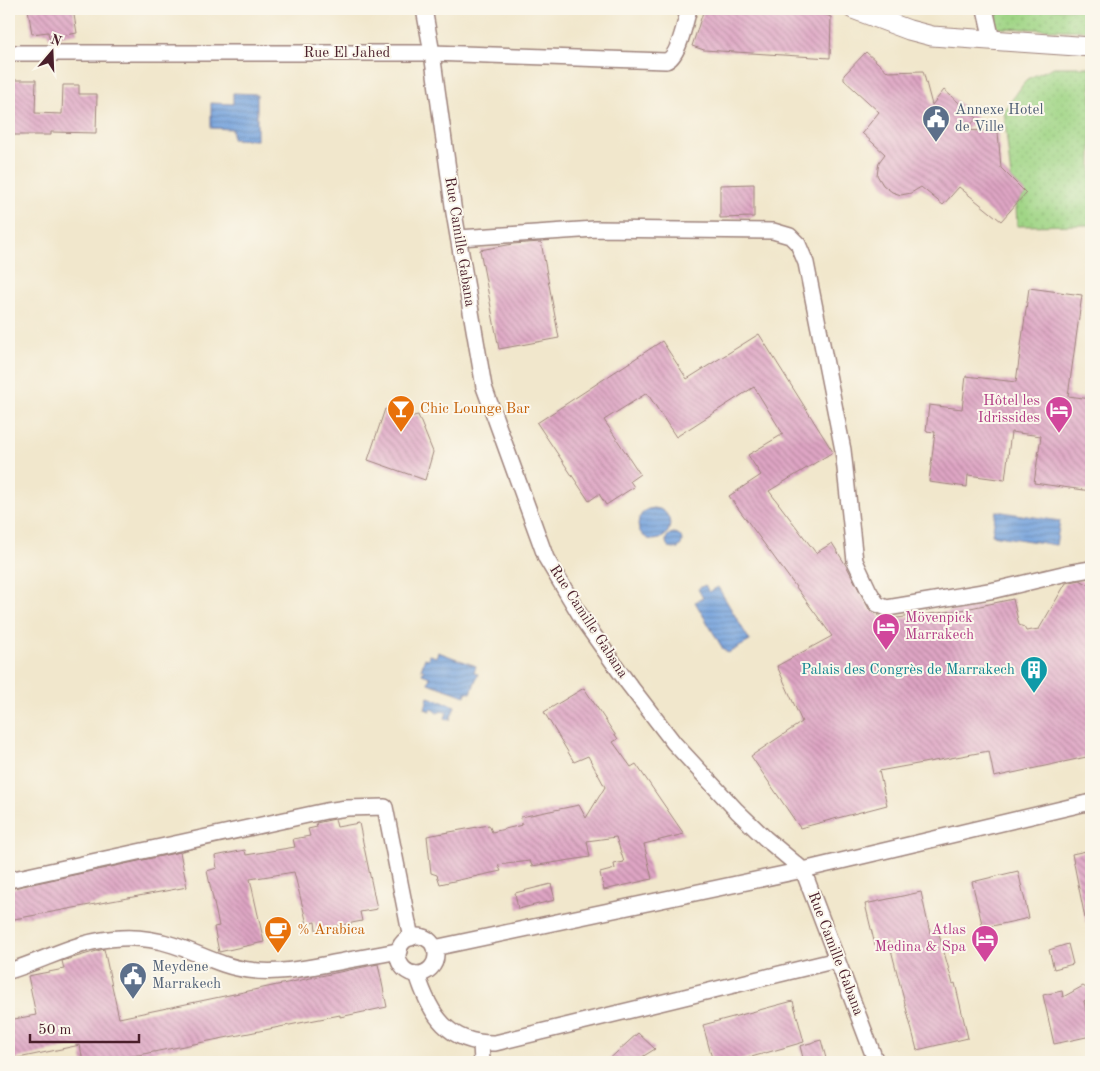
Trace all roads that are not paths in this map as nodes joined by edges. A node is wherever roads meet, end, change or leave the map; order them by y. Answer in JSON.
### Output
{"nodes":[{"id":1,"x":424,"y":9,"type":"edge"},
{"id":2,"x":689,"y":9,"type":"edge"},
{"id":3,"x":853,"y":9,"type":"edge"},
{"id":4,"x":986,"y":9,"type":"edge"},
{"id":5,"x":992,"y":40,"type":"junction"},
{"id":6,"x":1091,"y":47,"type":"edge"},
{"id":7,"x":9,"y":53,"type":"edge"},
{"id":8,"x":432,"y":54,"type":"junction"},
{"id":9,"x":459,"y":238,"type":"junction"},
{"id":10,"x":1091,"y":570,"type":"edge"},
{"id":11,"x":1091,"y":802,"type":"edge"},
{"id":12,"x":803,"y":870,"type":"junction"},
{"id":13,"x":9,"y":880,"type":"edge"},
{"id":14,"x":411,"y":938,"type":"junction"},
{"id":15,"x":434,"y":948,"type":"junction"},
{"id":16,"x":399,"y":951,"type":"junction"},
{"id":17,"x":837,"y":960,"type":"junction"},
{"id":18,"x":9,"y":971,"type":"edge"},
{"id":19,"x":417,"y":974,"type":"junction"},
{"id":20,"x":481,"y":1043,"type":"junction"},
{"id":21,"x":482,"y":1062,"type":"edge"},
{"id":22,"x":876,"y":1062,"type":"edge"}],
"edges":[{"from":1,"to":8,"type":"street","name":"Rue Camille Gabana"},
{"from":2,"to":8,"type":"street","name":"Rue El Jahed"},
{"from":3,"to":5,"type":"street"},
{"from":4,"to":5,"type":"street"},
{"from":5,"to":6,"type":"street"},
{"from":7,"to":8,"type":"street","name":"Rue El Jahed"},
{"from":8,"to":9,"type":"street","name":"Rue Camille Gabana"},
{"from":9,"to":10,"type":"street"},
{"from":9,"to":12,"type":"street","name":"Rue Camille Gabana"},
{"from":11,"to":12,"type":"street"},
{"from":12,"to":15,"type":"street"},
{"from":12,"to":17,"type":"street","name":"Rue Camille Gabana"},
{"from":13,"to":14,"type":"street"},
{"from":14,"to":15,"type":"street"},
{"from":14,"to":16,"type":"street"},
{"from":15,"to":19,"type":"street"},
{"from":16,"to":18,"type":"street"},
{"from":16,"to":19,"type":"street"},
{"from":17,"to":20,"type":"street"},
{"from":17,"to":22,"type":"street","name":"Rue Camille Gabana"},
{"from":19,"to":20,"type":"street"},
{"from":20,"to":21,"type":"street"}]}
